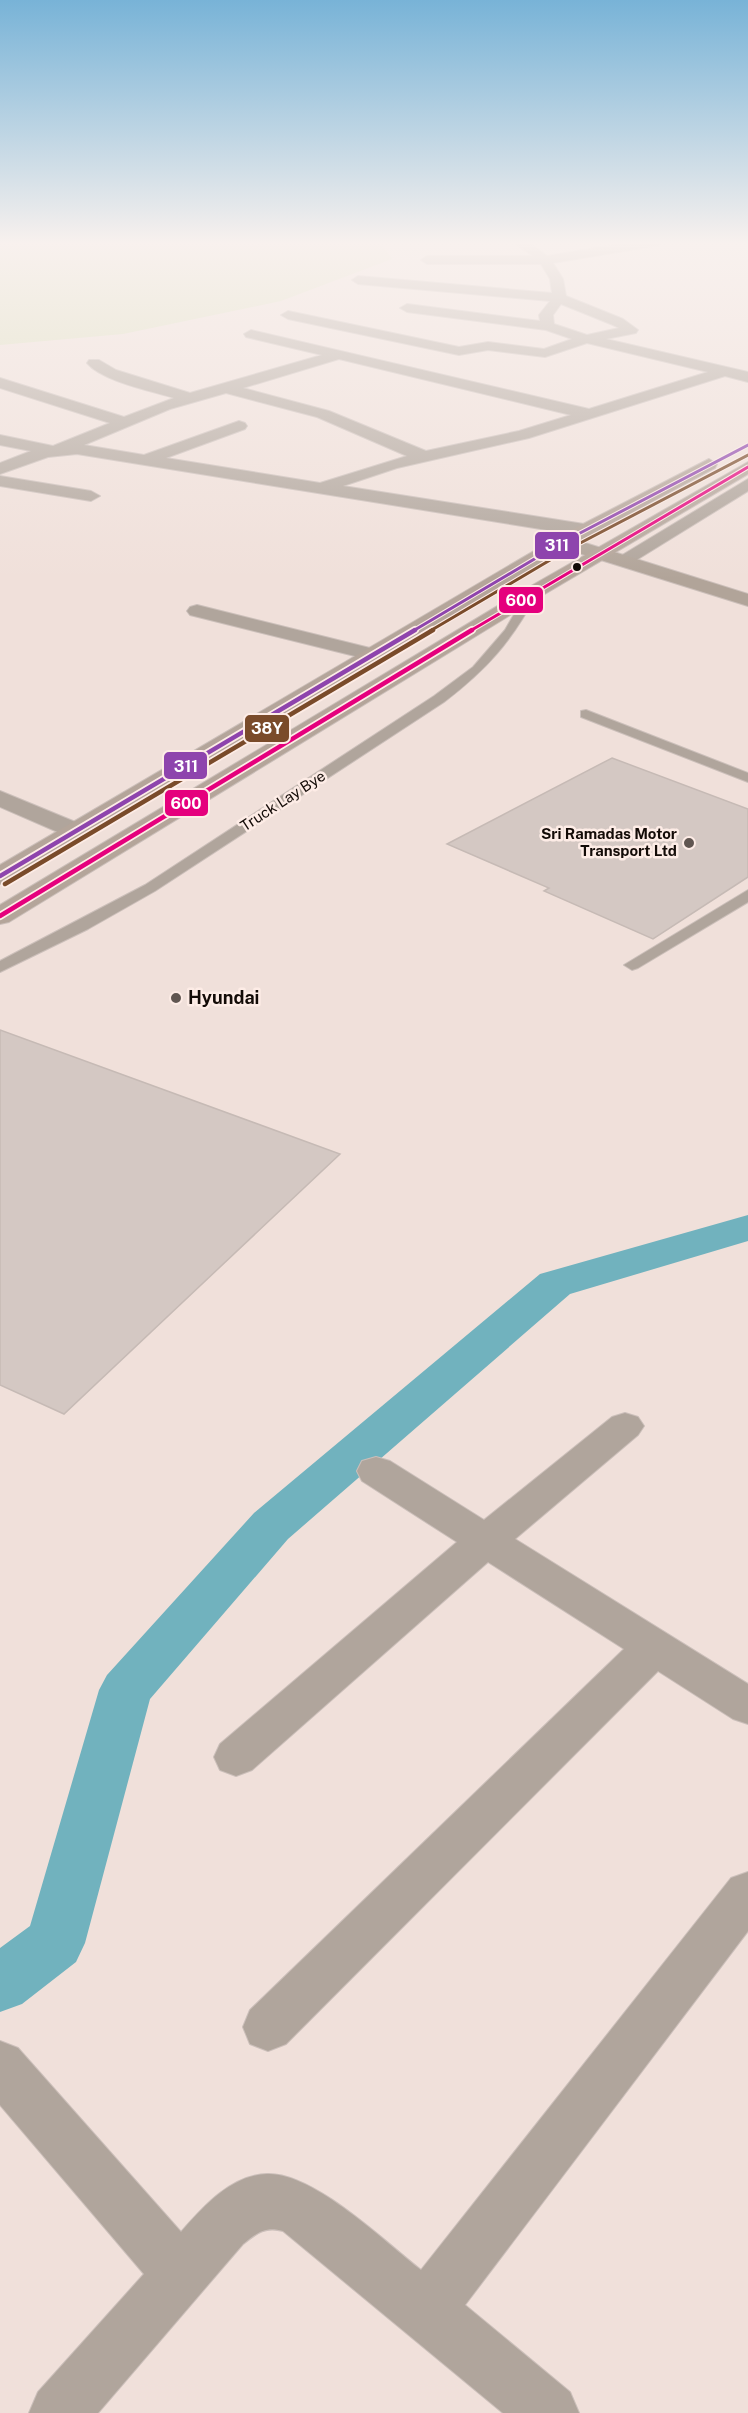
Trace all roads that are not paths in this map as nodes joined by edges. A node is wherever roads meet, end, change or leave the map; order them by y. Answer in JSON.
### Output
{"nodes":[{"id":1,"x":332,"y":354,"type":"edge"},
{"id":2,"x":337,"y":354,"type":"edge"},
{"id":3,"x":647,"y":354,"type":"edge"},
{"id":4,"x":94,"y":363,"type":"dead end"},
{"id":5,"x":723,"y":372,"type":"junction"},
{"id":6,"x":748,"y":377,"type":"edge"},
{"id":7,"x":0,"y":383,"type":"edge"},
{"id":8,"x":223,"y":387,"type":"junction"},
{"id":9,"x":189,"y":398,"type":"junction"},
{"id":10,"x":591,"y":414,"type":"junction"},
{"id":11,"x":119,"y":424,"type":"junction"},
{"id":12,"x":239,"y":426,"type":"dead end"},
{"id":13,"x":0,"y":440,"type":"edge"},
{"id":14,"x":191,"y":443,"type":"junction"},
{"id":15,"x":748,"y":445,"type":"edge"},
{"id":16,"x":55,"y":449,"type":"junction"},
{"id":17,"x":425,"y":457,"type":"junction"},
{"id":18,"x":142,"y":460,"type":"junction"},
{"id":19,"x":748,"y":467,"type":"edge"},
{"id":20,"x":0,"y":469,"type":"edge"},
{"id":21,"x":0,"y":481,"type":"edge"},
{"id":22,"x":748,"y":484,"type":"edge"},
{"id":23,"x":323,"y":488,"type":"junction"},
{"id":24,"x":91,"y":496,"type":"dead end"},
{"id":25,"x":584,"y":530,"type":"junction"},
{"id":26,"x":564,"y":542,"type":"junction"},
{"id":27,"x":601,"y":554,"type":"junction"},
{"id":28,"x":623,"y":560,"type":"junction"},
{"id":29,"x":531,"y":594,"type":"junction"},
{"id":30,"x":748,"y":600,"type":"edge"},
{"id":31,"x":197,"y":611,"type":"dead end"},
{"id":32,"x":375,"y":655,"type":"junction"},
{"id":33,"x":586,"y":714,"type":"dead end"},
{"id":34,"x":748,"y":778,"type":"edge"},
{"id":35,"x":0,"y":798,"type":"edge"},
{"id":36,"x":76,"y":831,"type":"junction"},
{"id":37,"x":0,"y":876,"type":"edge"},
{"id":38,"x":748,"y":895,"type":"edge"},
{"id":39,"x":0,"y":916,"type":"edge"},
{"id":40,"x":632,"y":965,"type":"dead end"},
{"id":41,"x":0,"y":968,"type":"edge"},
{"id":42,"x":625,"y":1426,"type":"dead end"},
{"id":43,"x":376,"y":1471,"type":"dead end"},
{"id":44,"x":486,"y":1540,"type":"junction"},
{"id":45,"x":654,"y":1647,"type":"junction"},
{"id":46,"x":748,"y":1706,"type":"edge"},
{"id":47,"x":236,"y":1758,"type":"dead end"},
{"id":48,"x":748,"y":1893,"type":"edge"},
{"id":49,"x":268,"y":2027,"type":"dead end"},
{"id":50,"x":0,"y":2066,"type":"edge"},
{"id":51,"x":181,"y":2274,"type":"junction"},
{"id":52,"x":426,"y":2310,"type":"junction"},
{"id":53,"x":58,"y":2413,"type":"edge"},
{"id":54,"x":549,"y":2413,"type":"edge"}],
"edges":[{"from":1,"to":8,"type":"street"},
{"from":2,"to":10,"type":"street"},
{"from":3,"to":5,"type":"street"},
{"from":4,"to":9,"type":"street"},
{"from":5,"to":6,"type":"street"},
{"from":5,"to":10,"type":"street"},
{"from":7,"to":11,"type":"street"},
{"from":8,"to":9,"type":"street"},
{"from":8,"to":17,"type":"street"},
{"from":9,"to":11,"type":"street"},
{"from":10,"to":17,"type":"street"},
{"from":11,"to":14,"type":"street"},
{"from":11,"to":16,"type":"street"},
{"from":12,"to":14,"type":"street"},
{"from":13,"to":16,"type":"street"},
{"from":14,"to":18,"type":"street"},
{"from":15,"to":25,"type":"main road"},
{"from":16,"to":18,"type":"street"},
{"from":16,"to":20,"type":"street"},
{"from":17,"to":23,"type":"street"},
{"from":18,"to":23,"type":"street"},
{"from":19,"to":27,"type":"main road"},
{"from":21,"to":24,"type":"street"},
{"from":22,"to":28,"type":"street"},
{"from":23,"to":25,"type":"street"},
{"from":25,"to":26,"type":"main road"},
{"from":26,"to":27,"type":"street"},
{"from":26,"to":32,"type":"main road"},
{"from":27,"to":28,"type":"street"},
{"from":27,"to":29,"type":"main road"},
{"from":28,"to":30,"type":"street"},
{"from":29,"to":39,"type":"main road"},
{"from":29,"to":41,"type":"lane","name":"Truck Lay Bye"},
{"from":31,"to":32,"type":"street"},
{"from":32,"to":36,"type":"main road"},
{"from":33,"to":34,"type":"lane"},
{"from":35,"to":36,"type":"street"},
{"from":36,"to":37,"type":"main road"},
{"from":38,"to":40,"type":"lane"},
{"from":42,"to":44,"type":"street"},
{"from":43,"to":44,"type":"street"},
{"from":44,"to":45,"type":"street"},
{"from":44,"to":47,"type":"street"},
{"from":45,"to":46,"type":"street"},
{"from":45,"to":49,"type":"street"},
{"from":48,"to":52,"type":"street"},
{"from":50,"to":51,"type":"street"},
{"from":51,"to":52,"type":"street"},
{"from":51,"to":53,"type":"street"},
{"from":52,"to":54,"type":"street"}]}
